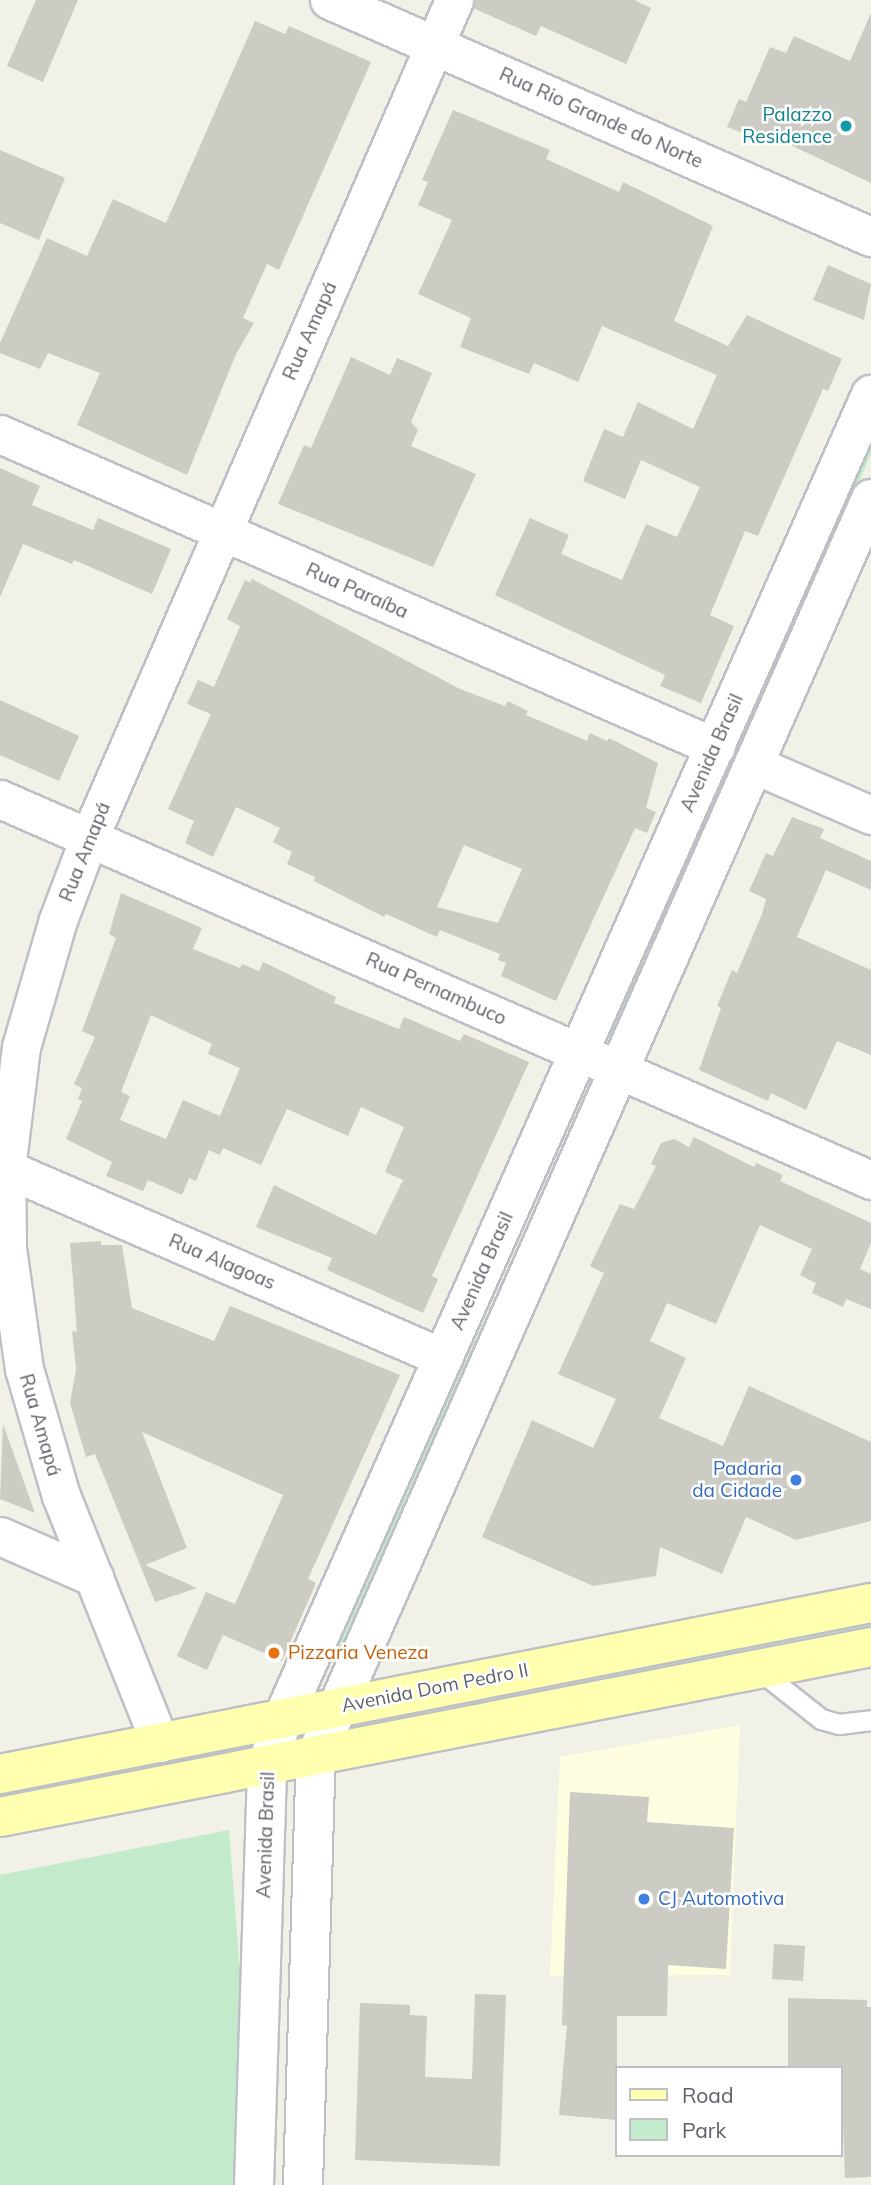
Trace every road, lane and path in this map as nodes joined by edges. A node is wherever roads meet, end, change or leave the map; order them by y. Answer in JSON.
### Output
{"nodes":[{"id":1,"x":330,"y":0,"type":"edge"},
{"id":2,"x":454,"y":0,"type":"edge"},
{"id":3,"x":434,"y":45,"type":"junction"},
{"id":4,"x":871,"y":237,"type":"edge"},
{"id":5,"x":871,"y":395,"type":"edge"},
{"id":6,"x":0,"y":434,"type":"edge"},
{"id":7,"x":871,"y":499,"type":"edge"},
{"id":8,"x":222,"y":531,"type":"junction"},
{"id":9,"x":715,"y":747,"type":"junction"},
{"id":10,"x":754,"y":764,"type":"junction"},
{"id":11,"x":0,"y":799,"type":"edge"},
{"id":12,"x":871,"y":815,"type":"edge"},
{"id":13,"x":89,"y":838,"type":"junction"},
{"id":14,"x":579,"y":1052,"type":"junction"},
{"id":15,"x":618,"y":1069,"type":"junction"},
{"id":16,"x":3,"y":1168,"type":"edge"},
{"id":17,"x":871,"y":1180,"type":"edge"},
{"id":18,"x":443,"y":1358,"type":"junction"},
{"id":19,"x":0,"y":1536,"type":"edge"},
{"id":20,"x":94,"y":1577,"type":"junction"},
{"id":21,"x":871,"y":1603,"type":"edge"},
{"id":22,"x":871,"y":1647,"type":"edge"},
{"id":23,"x":758,"y":1669,"type":"junction"},
{"id":24,"x":335,"y":1708,"type":"junction"},
{"id":25,"x":283,"y":1718,"type":"junction"},
{"id":26,"x":871,"y":1720,"type":"edge"},
{"id":27,"x":160,"y":1743,"type":"junction"},
{"id":28,"x":316,"y":1756,"type":"junction"},
{"id":29,"x":267,"y":1766,"type":"junction"},
{"id":30,"x":0,"y":1774,"type":"edge"},
{"id":31,"x":0,"y":1817,"type":"edge"},
{"id":32,"x":254,"y":2185,"type":"edge"},
{"id":33,"x":303,"y":2185,"type":"edge"}],
"edges":[{"from":1,"to":3,"type":"main road","name":"Rua Rio Grande do Norte"},
{"from":2,"to":3,"type":"street","name":"Rua Amapá"},
{"from":3,"to":4,"type":"main road","name":"Rua Rio Grande do Norte"},
{"from":3,"to":8,"type":"street","name":"Rua Amapá"},
{"from":5,"to":9,"type":"main road","name":"Avenida Brasil"},
{"from":6,"to":8,"type":"street","name":"Rua Paraíba"},
{"from":7,"to":10,"type":"main road"},
{"from":8,"to":9,"type":"street","name":"Rua Paraíba"},
{"from":8,"to":13,"type":"street","name":"Rua Amapá"},
{"from":9,"to":14,"type":"main road","name":"Avenida Brasil"},
{"from":10,"to":12,"type":"street"},
{"from":10,"to":15,"type":"main road"},
{"from":11,"to":13,"type":"street","name":"Rua Pernambuco"},
{"from":13,"to":14,"type":"street","name":"Rua Pernambuco"},
{"from":13,"to":16,"type":"street","name":"Rua Amapá"},
{"from":14,"to":15,"type":"street","name":"Rua Pernambuco"},
{"from":14,"to":18,"type":"main road","name":"Avenida Brasil"},
{"from":15,"to":17,"type":"street","name":"Rua Pernambuco"},
{"from":15,"to":24,"type":"main road"},
{"from":16,"to":18,"type":"street","name":"Rua Alagoas"},
{"from":16,"to":20,"type":"street","name":"Rua Amapá"},
{"from":18,"to":25,"type":"main road","name":"Avenida Brasil"},
{"from":19,"to":20,"type":"street"},
{"from":20,"to":27,"type":"street","name":"Rua Amapá"},
{"from":21,"to":24,"type":"main road","name":"Avenida Dom Pedro II"},
{"from":22,"to":23,"type":"main road"},
{"from":23,"to":26,"type":"lane"},
{"from":23,"to":28,"type":"main road"},
{"from":24,"to":25,"type":"main road","name":"Avenida Dom Pedro II"},
{"from":24,"to":28,"type":"main road"},
{"from":25,"to":27,"type":"main road","name":"Avenida Dom Pedro II"},
{"from":25,"to":29,"type":"main road","name":"Avenida Brasil"},
{"from":27,"to":30,"type":"main road","name":"Avenida Dom Pedro II"},
{"from":28,"to":29,"type":"main road"},
{"from":28,"to":33,"type":"main road"},
{"from":29,"to":31,"type":"main road"},
{"from":29,"to":32,"type":"main road","name":"Avenida Brasil"}]}
